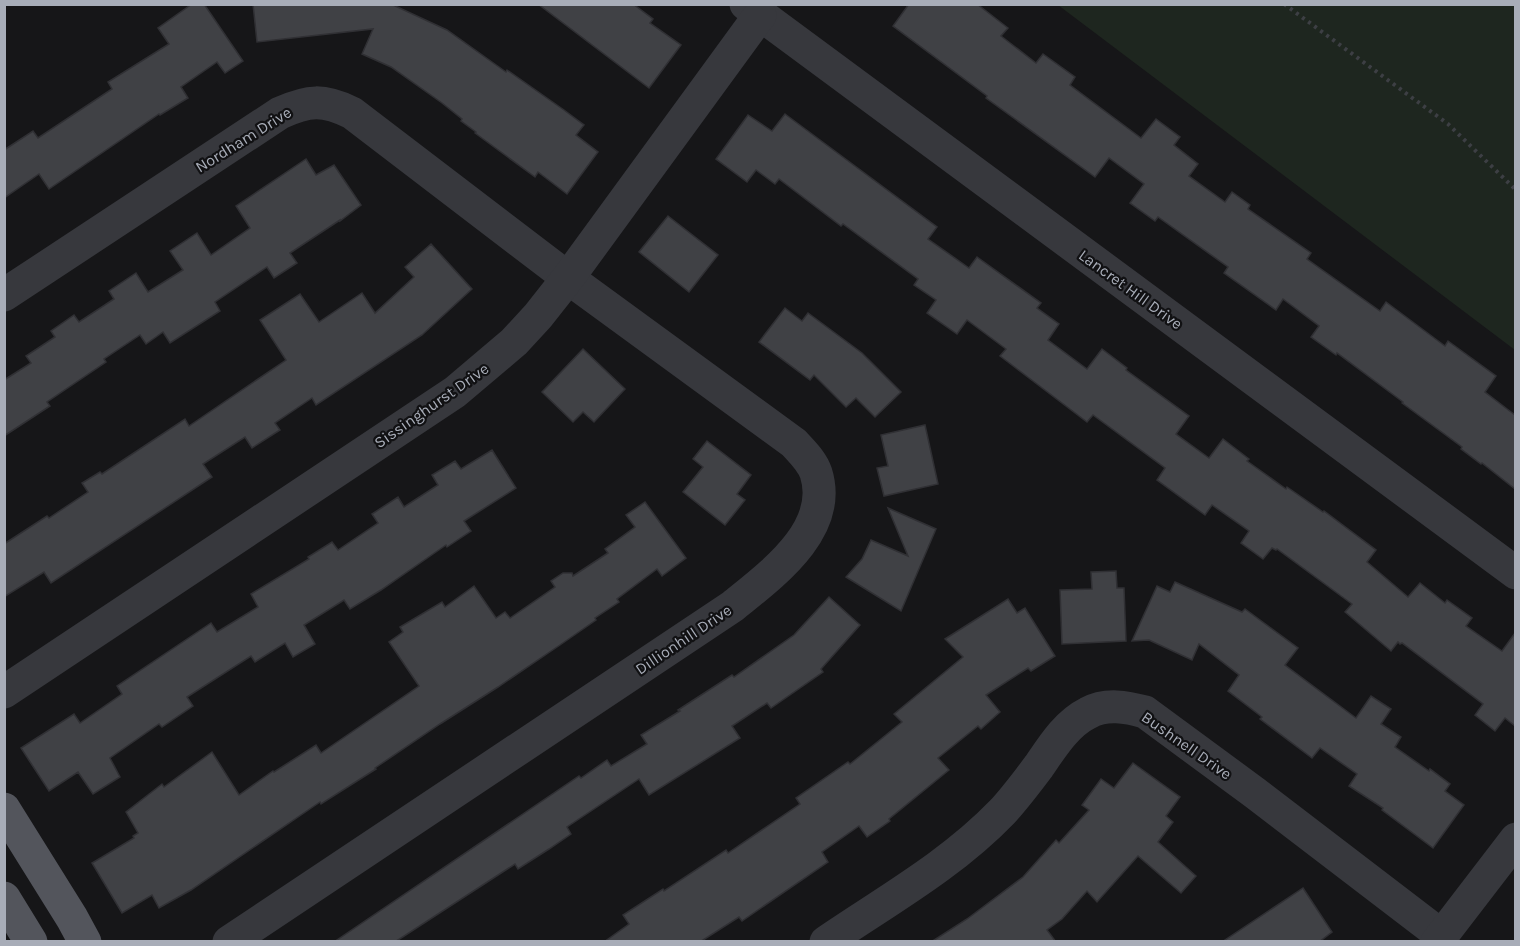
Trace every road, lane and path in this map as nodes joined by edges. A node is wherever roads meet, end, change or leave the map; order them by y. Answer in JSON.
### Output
{"nodes":[{"id":1,"x":1284,"y":4,"type":"edge"},
{"id":2,"x":753,"y":10,"type":"edge"},
{"id":3,"x":1515,"y":190,"type":"edge"},
{"id":4,"x":568,"y":278,"type":"junction"},
{"id":5,"x":4,"y":295,"type":"edge"},
{"id":6,"x":1515,"y":573,"type":"edge"},
{"id":7,"x":4,"y":692,"type":"edge"},
{"id":8,"x":4,"y":809,"type":"edge"},
{"id":9,"x":1515,"y":839,"type":"edge"},
{"id":10,"x":4,"y":898,"type":"edge"},
{"id":11,"x":1439,"y":939,"type":"edge"},
{"id":12,"x":31,"y":942,"type":"edge"},
{"id":13,"x":85,"y":942,"type":"edge"},
{"id":14,"x":229,"y":942,"type":"edge"},
{"id":15,"x":826,"y":942,"type":"edge"}],
"edges":[{"from":1,"to":3,"type":"path"},
{"from":2,"to":4,"type":"street","name":"Sissinghurst Drive"},
{"from":2,"to":6,"type":"street","name":"Lancret Hill Drive"},
{"from":4,"to":5,"type":"street","name":"Nordham Drive"},
{"from":4,"to":7,"type":"street","name":"Sissinghurst Drive"},
{"from":4,"to":14,"type":"street","name":"Dillionhill Drive"},
{"from":8,"to":13,"type":"main road"},
{"from":9,"to":11,"type":"street"},
{"from":10,"to":12,"type":"main road"},
{"from":11,"to":15,"type":"street","name":"Bushnell Drive"}]}
